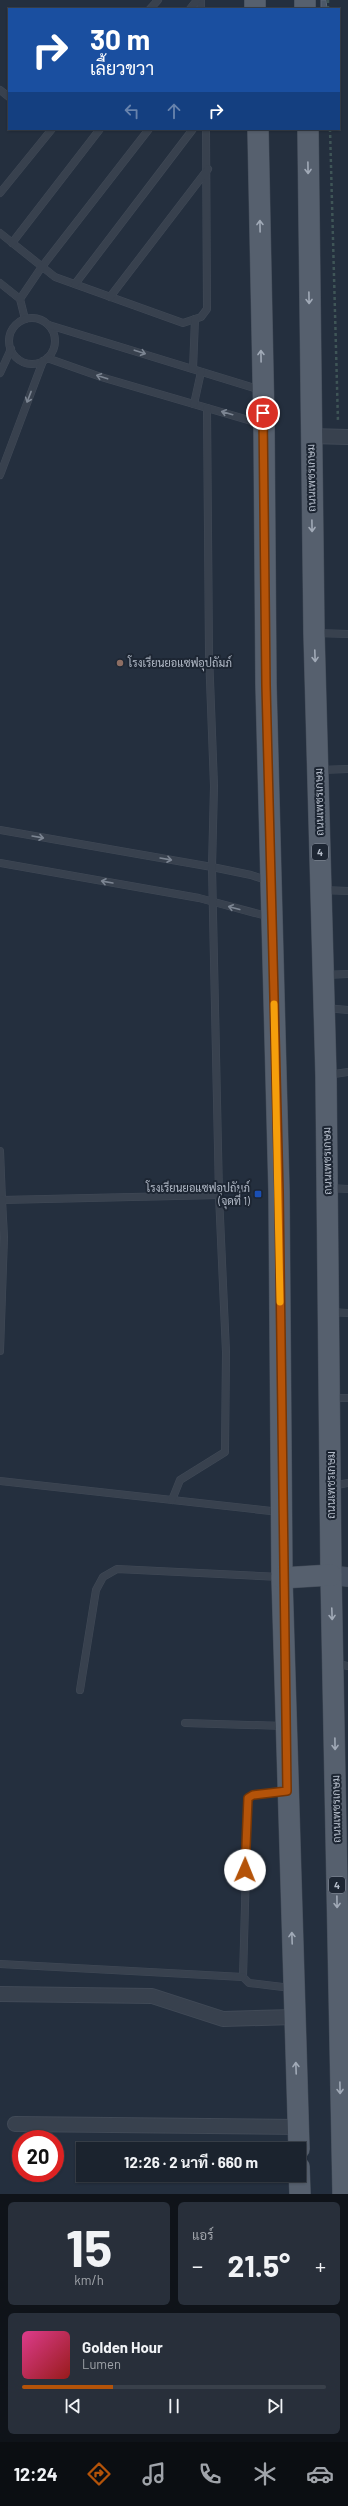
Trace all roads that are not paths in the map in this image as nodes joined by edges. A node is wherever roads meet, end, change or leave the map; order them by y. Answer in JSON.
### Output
{"nodes":[{"id":1,"x":158,"y":0,"type":"edge"},
{"id":2,"x":197,"y":0,"type":"edge"},
{"id":3,"x":151,"y":8,"type":"edge"},
{"id":4,"x":191,"y":8,"type":"edge"},
{"id":5,"x":50,"y":130,"type":"edge"},
{"id":6,"x":99,"y":130,"type":"edge"},
{"id":7,"x":148,"y":130,"type":"edge"},
{"id":8,"x":192,"y":130,"type":"edge"},
{"id":9,"x":206,"y":130,"type":"edge"},
{"id":10,"x":258,"y":130,"type":"edge"},
{"id":11,"x":308,"y":130,"type":"edge"},
{"id":12,"x":208,"y":168,"type":"junction"},
{"id":13,"x":0,"y":193,"type":"edge"},
{"id":14,"x":0,"y":233,"type":"edge"},
{"id":15,"x":12,"y":244,"type":"junction"},
{"id":16,"x":41,"y":268,"type":"junction"},
{"id":17,"x":0,"y":283,"type":"edge"},
{"id":18,"x":75,"y":284,"type":"junction"},
{"id":19,"x":110,"y":297,"type":"junction"},
{"id":20,"x":20,"y":298,"type":"junction"},
{"id":21,"x":25,"y":319,"type":"junction"},
{"id":22,"x":195,"y":319,"type":"junction"},
{"id":23,"x":49,"y":325,"type":"junction"},
{"id":24,"x":11,"y":349,"type":"junction"},
{"id":25,"x":45,"y":359,"type":"junction"},
{"id":26,"x":193,"y":369,"type":"junction"},
{"id":27,"x":0,"y":372,"type":"edge"},
{"id":28,"x":201,"y":372,"type":"junction"},
{"id":29,"x":262,"y":390,"type":"junction"},
{"id":30,"x":194,"y":404,"type":"junction"},
{"id":31,"x":207,"y":408,"type":"junction"},
{"id":32,"x":264,"y":424,"type":"junction"},
{"id":33,"x":311,"y":436,"type":"junction"},
{"id":34,"x":343,"y":437,"type":"edge"},
{"id":35,"x":0,"y":475,"type":"edge"},
{"id":36,"x":314,"y":633,"type":"junction"},
{"id":37,"x":348,"y":634,"type":"edge"},
{"id":38,"x":348,"y":769,"type":"edge"},
{"id":39,"x":318,"y":770,"type":"junction"},
{"id":40,"x":0,"y":830,"type":"edge"},
{"id":41,"x":0,"y":863,"type":"edge"},
{"id":42,"x":212,"y":867,"type":"junction"},
{"id":43,"x":272,"y":882,"type":"junction"},
{"id":44,"x":321,"y":890,"type":"junction"},
{"id":45,"x":348,"y":891,"type":"edge"},
{"id":46,"x":214,"y":902,"type":"junction"},
{"id":47,"x":272,"y":918,"type":"junction"},
{"id":48,"x":348,"y":974,"type":"edge"},
{"id":49,"x":323,"y":975,"type":"junction"},
{"id":50,"x":324,"y":1008,"type":"junction"},
{"id":51,"x":348,"y":1010,"type":"edge"},
{"id":52,"x":348,"y":1072,"type":"edge"},
{"id":53,"x":326,"y":1076,"type":"junction"},
{"id":54,"x":0,"y":1151,"type":"edge"},
{"id":55,"x":327,"y":1188,"type":"junction"},
{"id":56,"x":348,"y":1189,"type":"edge"},
{"id":57,"x":219,"y":1194,"type":"junction"},
{"id":58,"x":2,"y":1200,"type":"junction"},
{"id":59,"x":339,"y":1312,"type":"edge"},
{"id":60,"x":0,"y":1352,"type":"edge"},
{"id":61,"x":339,"y":1398,"type":"edge"},
{"id":62,"x":0,"y":1481,"type":"edge"},
{"id":63,"x":340,"y":1485,"type":"edge"},
{"id":64,"x":172,"y":1500,"type":"junction"},
{"id":65,"x":282,"y":1512,"type":"junction"},
{"id":66,"x":340,"y":1576,"type":"edge"},
{"id":67,"x":282,"y":1578,"type":"junction"},
{"id":68,"x":341,"y":1664,"type":"edge"},
{"id":69,"x":80,"y":1690,"type":"dead end"},
{"id":70,"x":185,"y":1723,"type":"dead end"},
{"id":71,"x":286,"y":1726,"type":"junction"},
{"id":72,"x":287,"y":1791,"type":"junction"},
{"id":73,"x":0,"y":1964,"type":"edge"},
{"id":74,"x":343,"y":1968,"type":"edge"},
{"id":75,"x":243,"y":1977,"type":"junction"},
{"id":76,"x":294,"y":1988,"type":"junction"},
{"id":77,"x":0,"y":1994,"type":"edge"},
{"id":78,"x":294,"y":2017,"type":"junction"},
{"id":79,"x":343,"y":2027,"type":"edge"},
{"id":80,"x":344,"y":2061,"type":"edge"},
{"id":81,"x":14,"y":2124,"type":"dead end"},
{"id":82,"x":298,"y":2127,"type":"junction"},
{"id":83,"x":344,"y":2134,"type":"edge"},
{"id":84,"x":298,"y":2142,"type":"edge"},
{"id":85,"x":300,"y":2182,"type":"edge"},
{"id":86,"x":300,"y":2194,"type":"edge"},
{"id":87,"x":343,"y":2194,"type":"edge"}],
"edges":[{"from":1,"to":3,"type":"lane"},
{"from":2,"to":4,"type":"lane"},
{"from":5,"to":13,"type":"lane"},
{"from":6,"to":15,"type":"lane"},
{"from":7,"to":16,"type":"lane"},
{"from":8,"to":18,"type":"lane"},
{"from":9,"to":12,"type":"lane"},
{"from":29,"to":10,"type":"main road","one_way":true},
{"from":11,"to":33,"type":"main road","name":"ถนนเพชรเกษม","number":"4","one_way":true},
{"from":12,"to":19,"type":"lane"},
{"from":12,"to":22,"type":"lane"},
{"from":14,"to":15,"type":"lane"},
{"from":15,"to":16,"type":"lane"},
{"from":16,"to":18,"type":"lane"},
{"from":16,"to":20,"type":"lane"},
{"from":17,"to":20,"type":"lane"},
{"from":18,"to":19,"type":"lane"},
{"from":19,"to":22,"type":"lane"},
{"from":20,"to":21,"type":"lane"},
{"from":21,"to":23,"type":"lane"},
{"from":21,"to":24,"type":"lane"},
{"from":22,"to":26,"type":"lane"},
{"from":23,"to":25,"type":"lane"},
{"from":23,"to":26,"type":"lane","one_way":true},
{"from":24,"to":25,"type":"lane"},
{"from":24,"to":27,"type":"lane"},
{"from":30,"to":25,"type":"lane","one_way":true},
{"from":25,"to":35,"type":"lane","one_way":true},
{"from":26,"to":28,"type":"lane"},
{"from":28,"to":29,"type":"lane"},
{"from":28,"to":30,"type":"lane"},
{"from":29,"to":32,"type":"main road"},
{"from":30,"to":31,"type":"lane"},
{"from":32,"to":31,"type":"lane","one_way":true},
{"from":31,"to":42,"type":"lane"},
{"from":32,"to":43,"type":"main road"},
{"from":33,"to":34,"type":"street"},
{"from":33,"to":36,"type":"main road","name":"ถนนเพชรเกษม","number":"4","one_way":true},
{"from":36,"to":37,"type":"lane"},
{"from":36,"to":39,"type":"main road","name":"ถนนเพชรเกษม","number":"4","one_way":true},
{"from":38,"to":39,"type":"lane"},
{"from":39,"to":44,"type":"main road","name":"ถนนเพชรเกษม","number":"4"},
{"from":40,"to":42,"type":"lane","one_way":true},
{"from":46,"to":41,"type":"lane","one_way":true},
{"from":42,"to":43,"type":"lane"},
{"from":42,"to":46,"type":"lane"},
{"from":43,"to":47,"type":"main road"},
{"from":44,"to":45,"type":"lane"},
{"from":44,"to":49,"type":"main road","name":"ถนนเพชรเกษม","number":"4"},
{"from":47,"to":46,"type":"lane","one_way":true},
{"from":46,"to":57,"type":"lane"},
{"from":47,"to":65,"type":"main road"},
{"from":48,"to":49,"type":"lane"},
{"from":49,"to":50,"type":"main road","name":"ถนนเพชรเกษม","number":"4"},
{"from":50,"to":51,"type":"lane"},
{"from":50,"to":53,"type":"main road","name":"ถนนเพชรเกษม","number":"4"},
{"from":52,"to":53,"type":"lane"},
{"from":53,"to":55,"type":"main road","name":"ถนนเพชรเกษม","number":"4"},
{"from":54,"to":58,"type":"lane"},
{"from":55,"to":56,"type":"lane"},
{"from":55,"to":59,"type":"main road","name":"ถนนเพชรเกษม","number":"4"},
{"from":57,"to":58,"type":"lane"},
{"from":57,"to":64,"type":"lane"},
{"from":58,"to":60,"type":"lane"},
{"from":59,"to":61,"type":"main road","name":"ถนนเพชรเกษม","number":"4"},
{"from":61,"to":63,"type":"main road","name":"ถนนเพชรเกษม","number":"4"},
{"from":62,"to":64,"type":"lane"},
{"from":63,"to":66,"type":"main road","name":"ถนนเพชรเกษม","number":"4"},
{"from":64,"to":65,"type":"lane"},
{"from":65,"to":67,"type":"main road"},
{"from":66,"to":67,"type":"main road"},
{"from":66,"to":68,"type":"main road","name":"ถนนเพชรเกษม","number":"4","one_way":true},
{"from":67,"to":69,"type":"lane"},
{"from":67,"to":71,"type":"main road"},
{"from":68,"to":74,"type":"main road","name":"ถนนเพชรเกษม","number":"4","one_way":true},
{"from":70,"to":71,"type":"lane"},
{"from":71,"to":72,"type":"main road"},
{"from":72,"to":75,"type":"lane"},
{"from":76,"to":72,"type":"main road","one_way":true},
{"from":73,"to":75,"type":"lane"},
{"from":74,"to":79,"type":"main road","name":"ถนนเพชรเกษม","number":"4"},
{"from":75,"to":76,"type":"lane"},
{"from":76,"to":78,"type":"main road"},
{"from":77,"to":78,"type":"street"},
{"from":82,"to":78,"type":"main road","one_way":true},
{"from":79,"to":80,"type":"main road","name":"ถนนเพชรเกษม","number":"4"},
{"from":80,"to":83,"type":"main road","name":"ถนนเพชรเกษม","number":"4","one_way":true},
{"from":81,"to":82,"type":"street"},
{"from":82,"to":84,"type":"main road"},
{"from":83,"to":87,"type":"main road","name":"ถนนเพชรเกษม","number":"4"},
{"from":85,"to":86,"type":"main road"}]}
